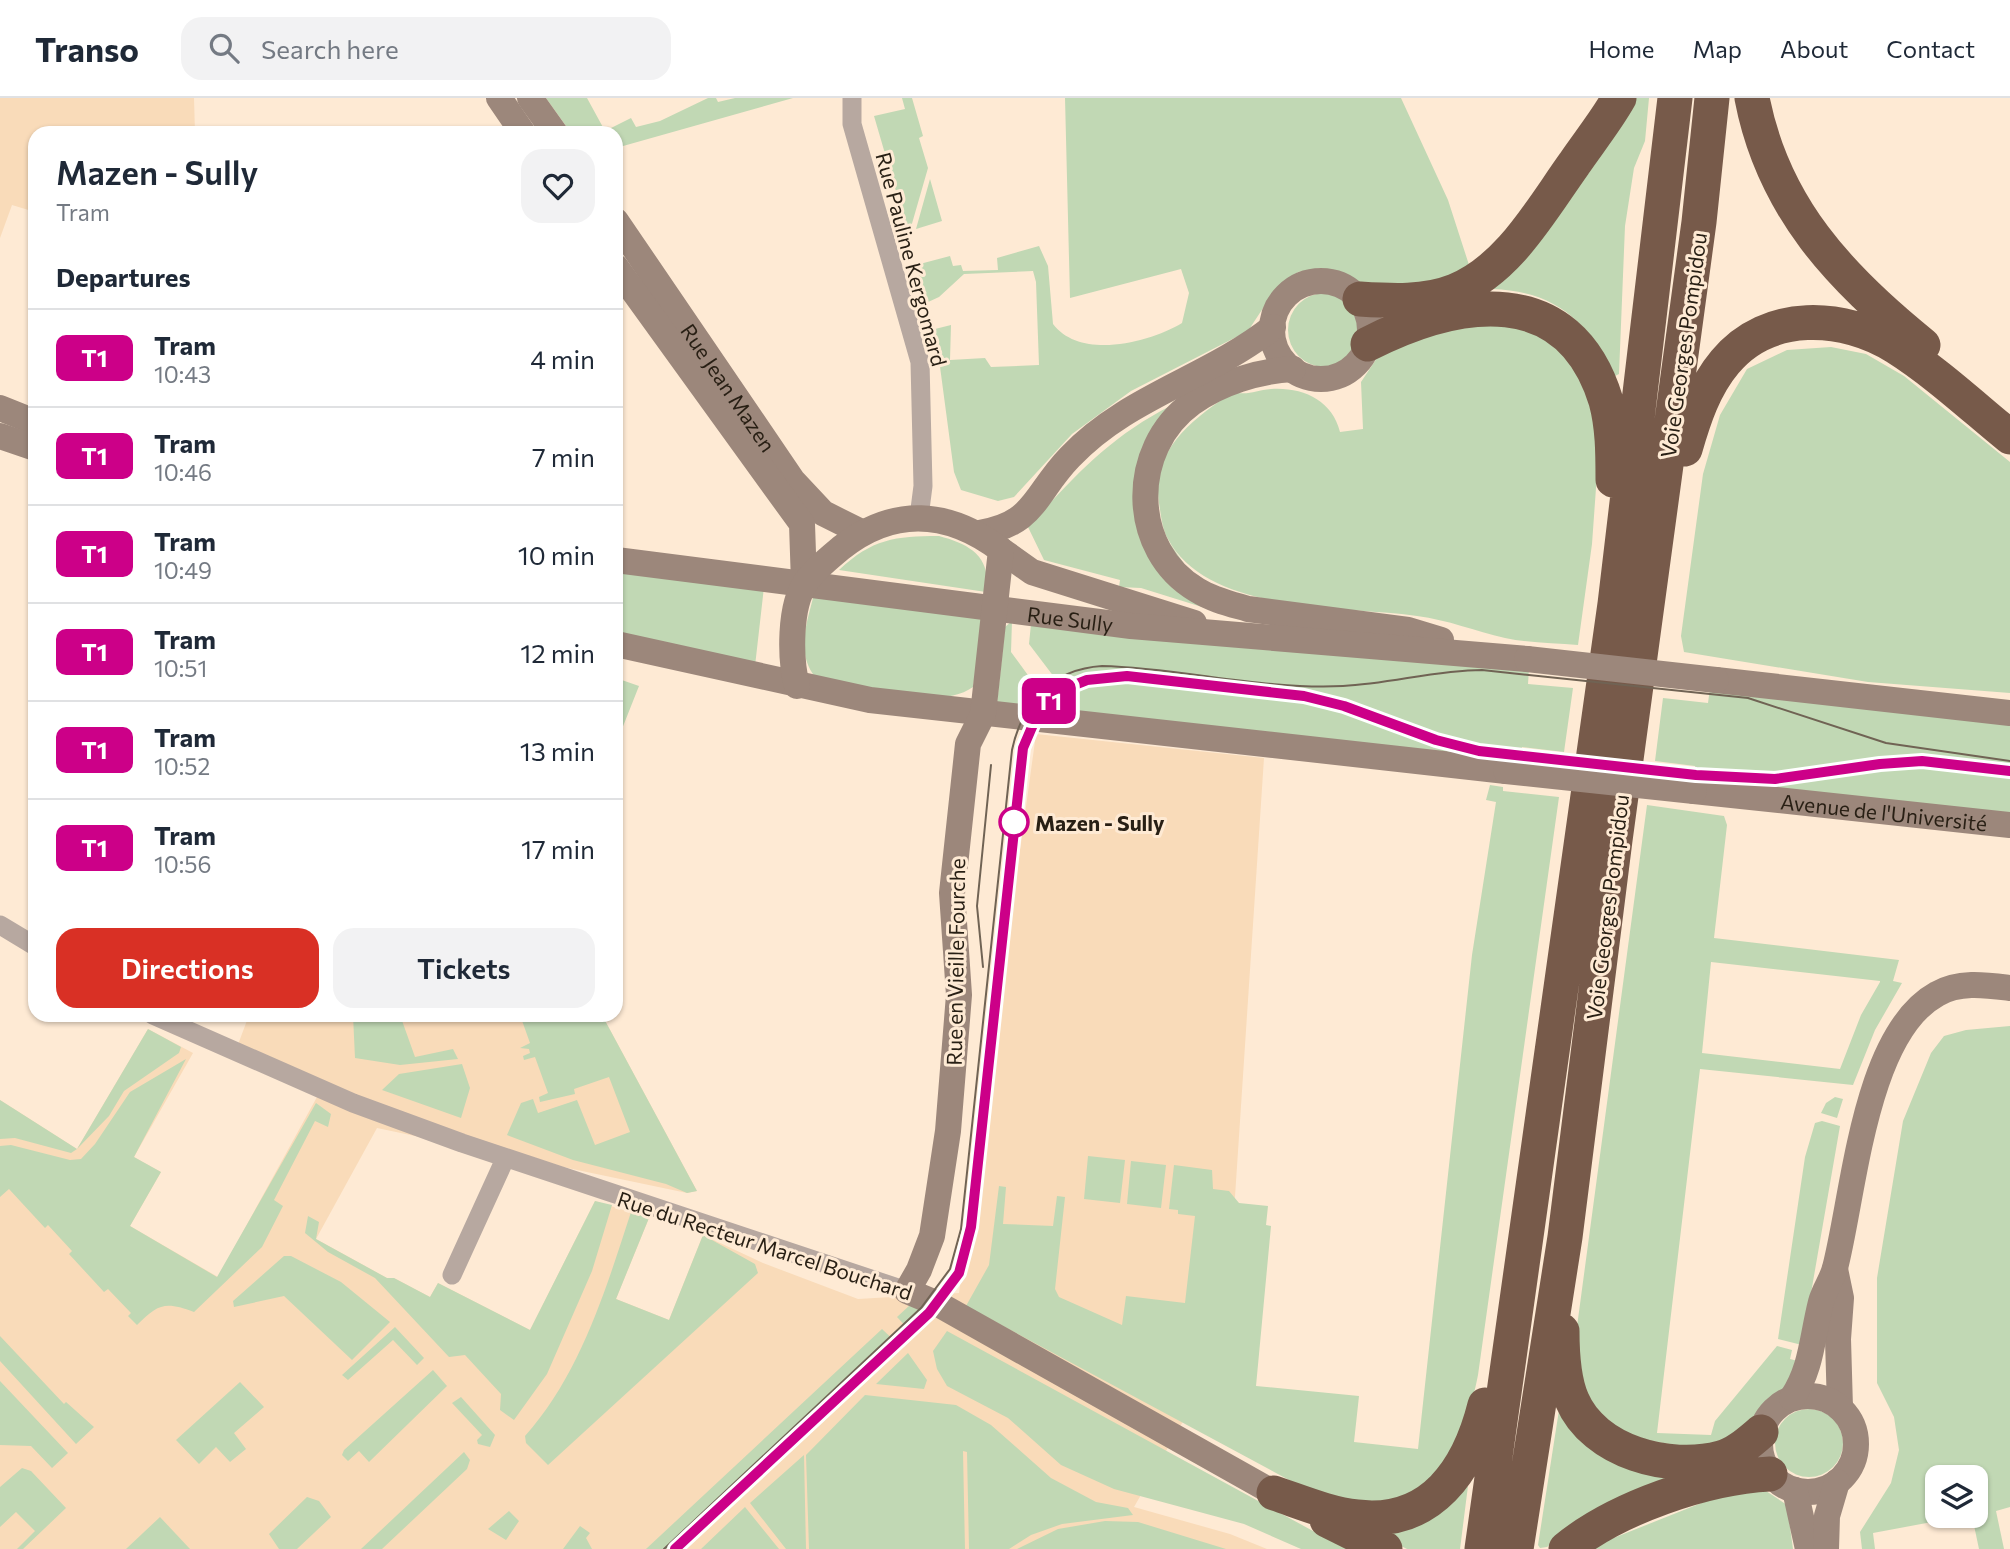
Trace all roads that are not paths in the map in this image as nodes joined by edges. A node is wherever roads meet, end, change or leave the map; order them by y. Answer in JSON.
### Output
{"nodes":[{"id":1,"x":499,"y":98,"type":"edge"},
{"id":2,"x":530,"y":98,"type":"edge"},
{"id":3,"x":852,"y":98,"type":"edge"},
{"id":4,"x":1619,"y":98,"type":"edge"},
{"id":5,"x":1675,"y":98,"type":"edge"},
{"id":6,"x":1712,"y":98,"type":"edge"},
{"id":7,"x":1752,"y":98,"type":"edge"},
{"id":8,"x":518,"y":126,"type":"edge"},
{"id":9,"x":550,"y":126,"type":"edge"},
{"id":10,"x":623,"y":231,"type":"edge"},
{"id":11,"x":623,"y":260,"type":"edge"},
{"id":12,"x":623,"y":277,"type":"edge"},
{"id":13,"x":658,"y":283,"type":"junction"},
{"id":14,"x":1360,"y":299,"type":"junction"},
{"id":15,"x":1273,"y":327,"type":"junction"},
{"id":16,"x":1368,"y":344,"type":"junction"},
{"id":17,"x":1293,"y":369,"type":"junction"},
{"id":18,"x":0,"y":408,"type":"edge"},
{"id":19,"x":2010,"y":415,"type":"edge"},
{"id":20,"x":28,"y":419,"type":"edge"},
{"id":21,"x":0,"y":436,"type":"edge"},
{"id":22,"x":2010,"y":437,"type":"edge"},
{"id":23,"x":28,"y":446,"type":"edge"},
{"id":24,"x":919,"y":517,"type":"junction"},
{"id":25,"x":861,"y":532,"type":"junction"},
{"id":26,"x":979,"y":533,"type":"junction"},
{"id":27,"x":1657,"y":539,"type":"junction"},
{"id":28,"x":1001,"y":550,"type":"junction"},
{"id":29,"x":623,"y":561,"type":"edge"},
{"id":30,"x":804,"y":583,"type":"junction"},
{"id":31,"x":1615,"y":604,"type":"junction"},
{"id":32,"x":996,"y":609,"type":"junction"},
{"id":33,"x":1222,"y":634,"type":"junction"},
{"id":34,"x":623,"y":647,"type":"edge"},
{"id":35,"x":1489,"y":654,"type":"junction"},
{"id":36,"x":797,"y":686,"type":"junction"},
{"id":37,"x":2010,"y":713,"type":"edge"},
{"id":38,"x":982,"y":714,"type":"junction"},
{"id":39,"x":2010,"y":825,"type":"edge"},
{"id":40,"x":0,"y":925,"type":"edge"},
{"id":41,"x":28,"y":942,"type":"edge"},
{"id":42,"x":2010,"y":988,"type":"edge"},
{"id":43,"x":169,"y":1022,"type":"edge"},
{"id":44,"x":505,"y":1159,"type":"junction"},
{"id":45,"x":1565,"y":1237,"type":"junction"},
{"id":46,"x":1835,"y":1269,"type":"junction"},
{"id":47,"x":452,"y":1275,"type":"dead end"},
{"id":48,"x":907,"y":1291,"type":"junction"},
{"id":49,"x":1514,"y":1325,"type":"junction"},
{"id":50,"x":1792,"y":1398,"type":"junction"},
{"id":51,"x":1840,"y":1408,"type":"junction"},
{"id":52,"x":1761,"y":1432,"type":"junction"},
{"id":53,"x":1783,"y":1482,"type":"junction"},
{"id":54,"x":1837,"y":1482,"type":"junction"},
{"id":55,"x":1274,"y":1493,"type":"junction"},
{"id":56,"x":1385,"y":1549,"type":"edge"},
{"id":57,"x":1482,"y":1549,"type":"edge"},
{"id":58,"x":1516,"y":1549,"type":"edge"},
{"id":59,"x":1566,"y":1549,"type":"edge"},
{"id":60,"x":1808,"y":1549,"type":"edge"},
{"id":61,"x":1826,"y":1549,"type":"edge"}],
"edges":[{"from":1,"to":8,"type":"main road"},
{"from":2,"to":9,"type":"main road"},
{"from":3,"to":24,"type":"street","name":"Rue Pauline Kergomard"},
{"from":4,"to":14,"type":"highway"},
{"from":5,"to":31,"type":"highway","name":"Voie Georges Pompidou"},
{"from":6,"to":27,"type":"highway","name":"Voie Georges Pompidou"},
{"from":7,"to":19,"type":"highway"},
{"from":10,"to":13,"type":"main road","name":"Rue Jean Mazen"},
{"from":11,"to":13,"type":"main road"},
{"from":12,"to":30,"type":"main road","name":"Rue Jean Mazen"},
{"from":13,"to":25,"type":"main road","name":"Rue Jean Mazen"},
{"from":14,"to":15,"type":"main road"},
{"from":14,"to":16,"type":"main road"},
{"from":15,"to":17,"type":"main road"},
{"from":15,"to":26,"type":"main road"},
{"from":16,"to":17,"type":"main road"},
{"from":16,"to":31,"type":"highway"},
{"from":17,"to":35,"type":"main road"},
{"from":18,"to":20,"type":"main road"},
{"from":21,"to":23,"type":"main road"},
{"from":22,"to":27,"type":"highway"},
{"from":24,"to":25,"type":"main road"},
{"from":24,"to":26,"type":"main road"},
{"from":25,"to":30,"type":"main road"},
{"from":26,"to":28,"type":"main road"},
{"from":27,"to":45,"type":"highway","name":"Voie Georges Pompidou"},
{"from":28,"to":32,"type":"main road","name":"Rue en Vieille Fourche"},
{"from":28,"to":33,"type":"main road"},
{"from":29,"to":30,"type":"main road","name":"Rue Sully"},
{"from":30,"to":32,"type":"main road","name":"Rue Sully"},
{"from":30,"to":36,"type":"main road","name":"Rue Jean Mazen"},
{"from":31,"to":49,"type":"highway","name":"Voie Georges Pompidou"},
{"from":32,"to":33,"type":"main road","name":"Rue Sully"},
{"from":32,"to":38,"type":"main road","name":"Rue en Vieille Fourche"},
{"from":33,"to":35,"type":"main road","name":"Rue Sully"},
{"from":34,"to":36,"type":"main road"},
{"from":35,"to":37,"type":"main road","name":"Rue Sully","bridge":true},
{"from":36,"to":38,"type":"main road"},
{"from":38,"to":39,"type":"main road","name":"Avenue de l'Université","bridge":true},
{"from":38,"to":48,"type":"main road","name":"Rue en Vieille Fourche"},
{"from":40,"to":41,"type":"street"},
{"from":42,"to":46,"type":"main road"},
{"from":43,"to":44,"type":"street","name":"Rue du Recteur Marcel Bouchard"},
{"from":44,"to":47,"type":"street"},
{"from":44,"to":48,"type":"street","name":"Rue du Recteur Marcel Bouchard"},
{"from":45,"to":52,"type":"highway"},
{"from":45,"to":58,"type":"highway","name":"Voie Georges Pompidou"},
{"from":46,"to":50,"type":"main road"},
{"from":46,"to":51,"type":"main road"},
{"from":48,"to":55,"type":"main road","name":"Rue du Recteur Marcel Bouchard"},
{"from":49,"to":55,"type":"highway"},
{"from":49,"to":57,"type":"highway","name":"Voie Georges Pompidou"},
{"from":50,"to":51,"type":"main road"},
{"from":50,"to":52,"type":"main road"},
{"from":51,"to":54,"type":"main road"},
{"from":52,"to":53,"type":"main road"},
{"from":53,"to":54,"type":"main road"},
{"from":53,"to":59,"type":"highway"},
{"from":53,"to":60,"type":"main road"},
{"from":54,"to":61,"type":"main road"},
{"from":55,"to":56,"type":"highway"}]}
